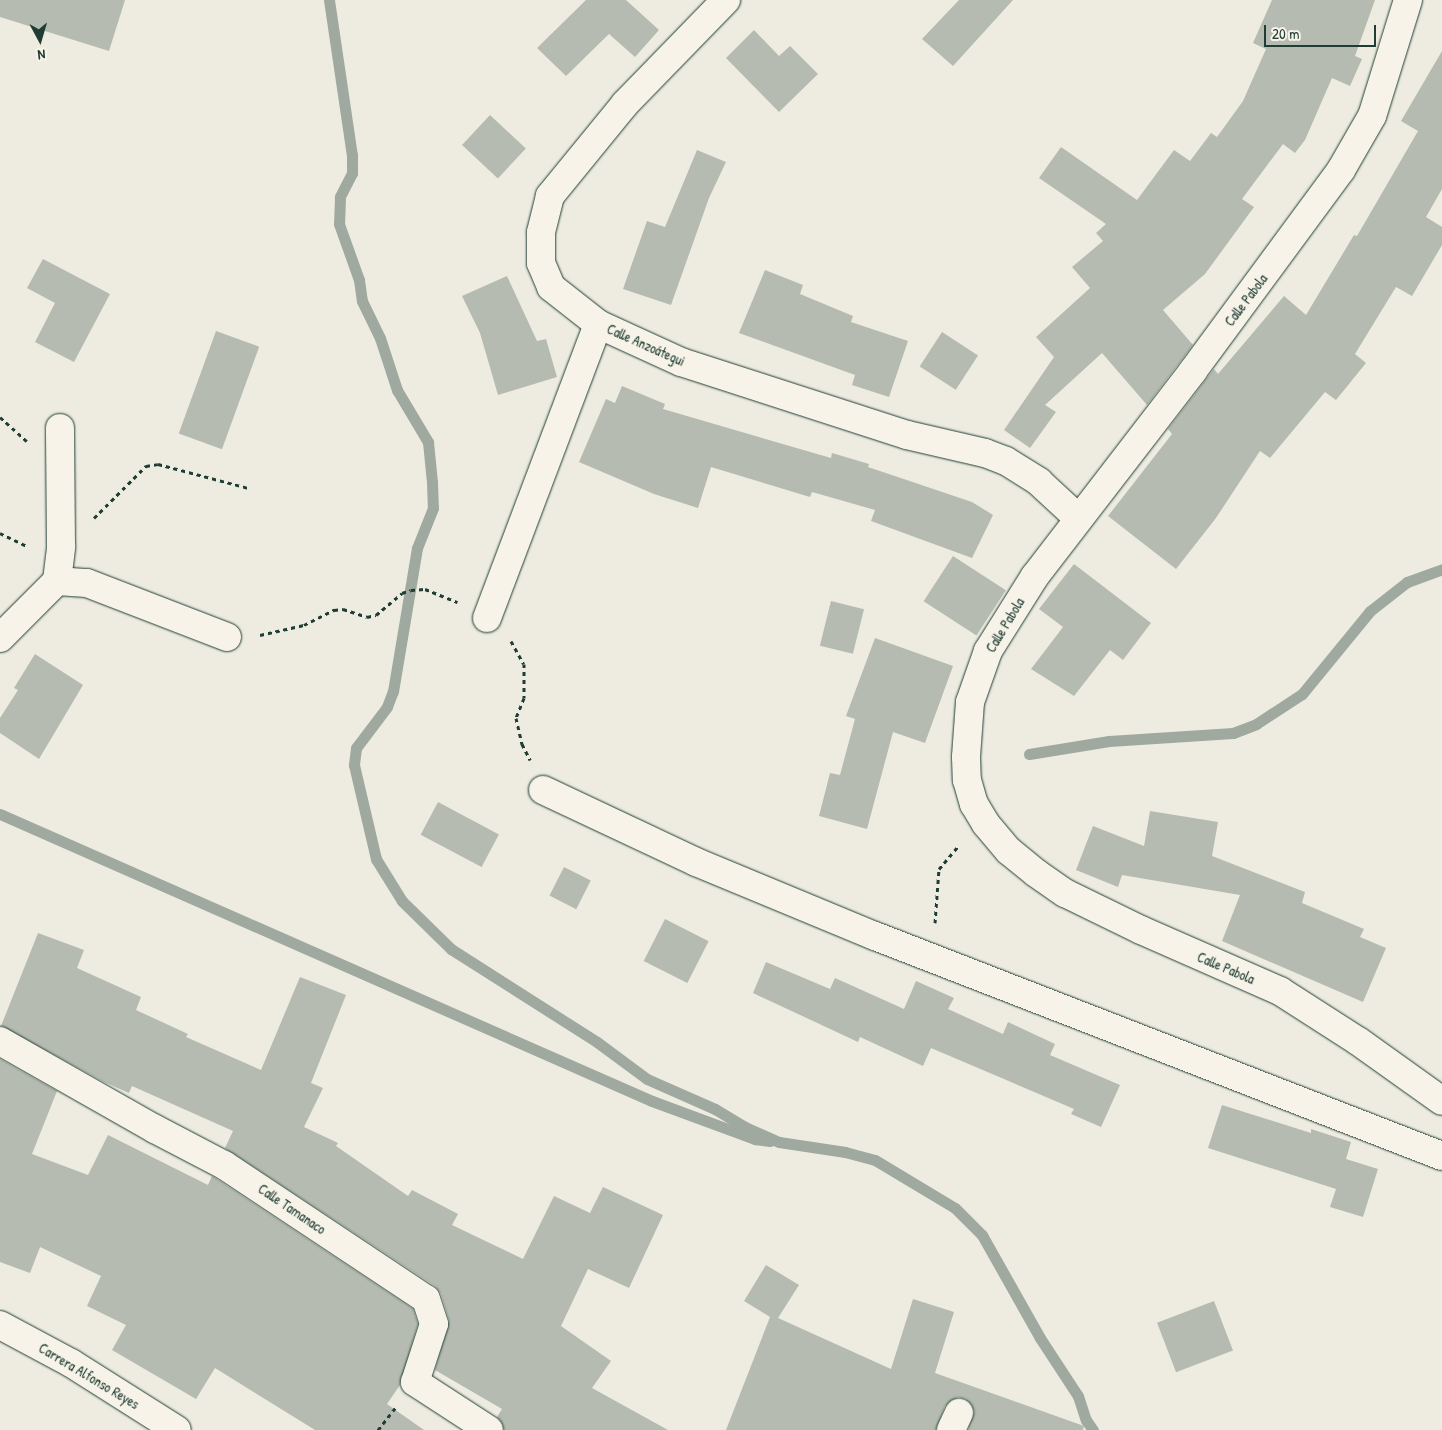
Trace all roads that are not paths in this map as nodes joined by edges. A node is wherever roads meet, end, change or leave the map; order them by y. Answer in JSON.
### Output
{"nodes":[{"id":1,"x":726,"y":0,"type":"edge"},
{"id":2,"x":1408,"y":0,"type":"edge"},
{"id":3,"x":598,"y":324,"type":"junction"},
{"id":4,"x":60,"y":428,"type":"dead end"},
{"id":5,"x":1078,"y":518,"type":"junction"},
{"id":6,"x":57,"y":581,"type":"junction"},
{"id":7,"x":487,"y":618,"type":"road end"},
{"id":8,"x":227,"y":637,"type":"road end"},
{"id":9,"x":0,"y":638,"type":"edge"},
{"id":10,"x":543,"y":790,"type":"road end"},
{"id":11,"x":0,"y":1041,"type":"edge"},
{"id":12,"x":1442,"y":1101,"type":"edge"},
{"id":13,"x":1442,"y":1156,"type":"edge"},
{"id":14,"x":0,"y":1324,"type":"edge"},
{"id":15,"x":177,"y":1430,"type":"edge"},
{"id":16,"x":488,"y":1430,"type":"edge"}],
"edges":[{"from":1,"to":3,"type":"street","name":"Calle Anzoátegui"},
{"from":2,"to":5,"type":"street","name":"Calle Pabola"},
{"from":3,"to":5,"type":"street","name":"Calle Anzoátegui"},
{"from":3,"to":7,"type":"street"},
{"from":4,"to":6,"type":"street"},
{"from":5,"to":12,"type":"street","name":"Calle Pabola"},
{"from":6,"to":8,"type":"street"},
{"from":6,"to":9,"type":"street"},
{"from":10,"to":13,"type":"street"},
{"from":11,"to":16,"type":"street","name":"Calle Tamanaco"},
{"from":14,"to":15,"type":"street","name":"Carrera Alfonso Reyes"}]}
